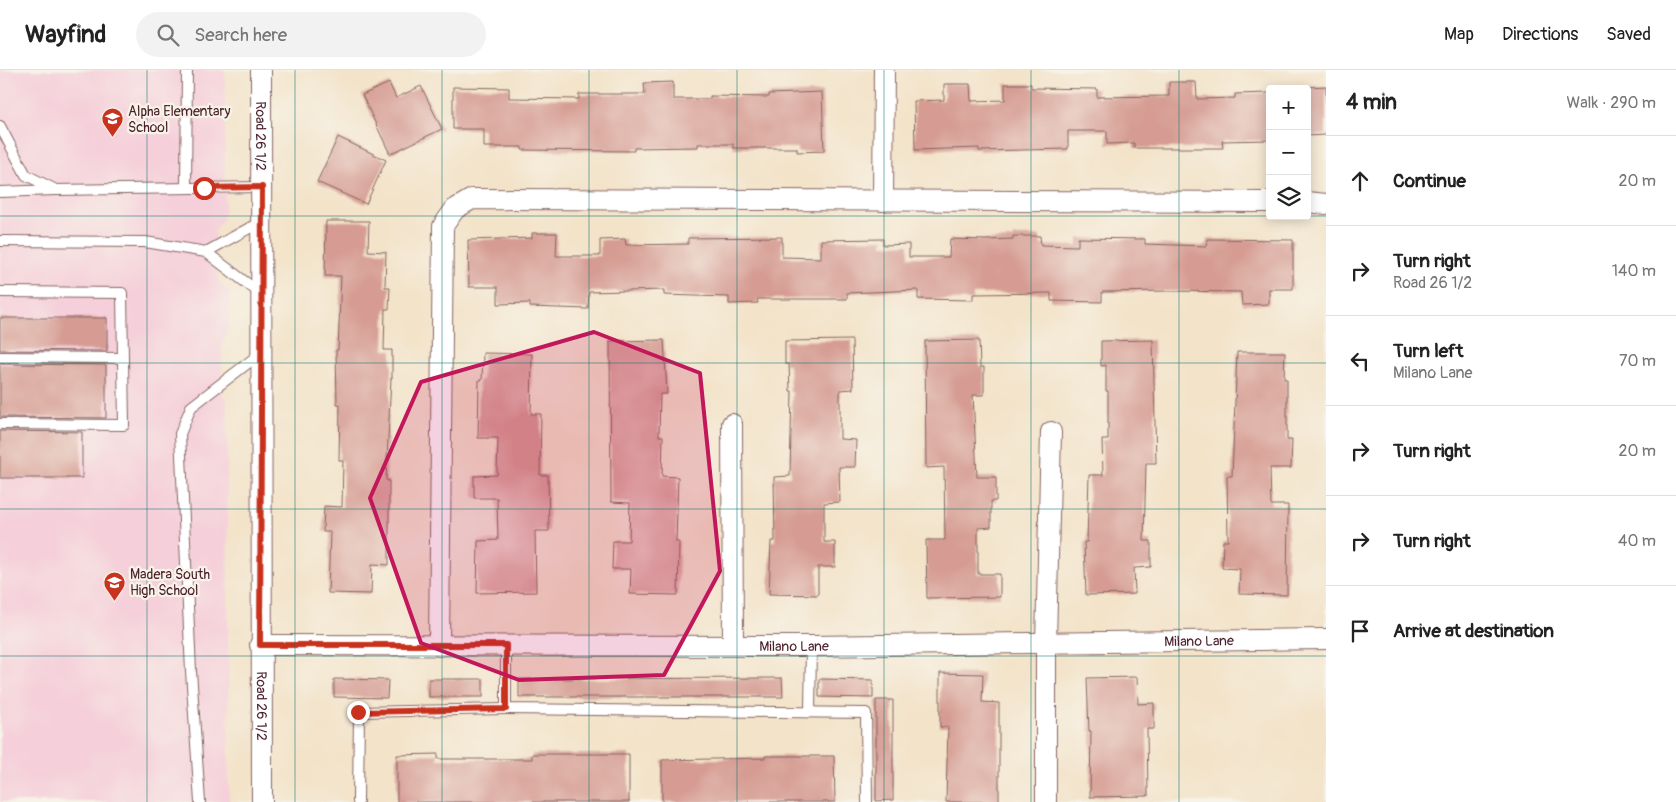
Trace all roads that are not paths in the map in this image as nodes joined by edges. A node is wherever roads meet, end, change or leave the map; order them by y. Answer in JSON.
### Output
{"nodes":[{"id":1,"x":187,"y":70,"type":"edge"},
{"id":2,"x":261,"y":70,"type":"edge"},
{"id":3,"x":884,"y":70,"type":"edge"},
{"id":4,"x":0,"y":126,"type":"edge"},
{"id":5,"x":262,"y":187,"type":"junction"},
{"id":6,"x":186,"y":188,"type":"junction"},
{"id":7,"x":55,"y":190,"type":"junction"},
{"id":8,"x":0,"y":192,"type":"edge"},
{"id":9,"x":883,"y":201,"type":"junction"},
{"id":10,"x":1266,"y":202,"type":"edge"},
{"id":11,"x":1311,"y":202,"type":"edge"},
{"id":12,"x":1326,"y":204,"type":"edge"},
{"id":13,"x":262,"y":221,"type":"junction"},
{"id":14,"x":0,"y":241,"type":"edge"},
{"id":15,"x":206,"y":252,"type":"junction"},
{"id":16,"x":0,"y":292,"type":"edge"},
{"id":17,"x":262,"y":294,"type":"junction"},
{"id":18,"x":262,"y":352,"type":"junction"},
{"id":19,"x":0,"y":357,"type":"edge"},
{"id":20,"x":124,"y":358,"type":"junction"},
{"id":21,"x":0,"y":424,"type":"edge"},
{"id":22,"x":732,"y":424,"type":"dead end"},
{"id":23,"x":1051,"y":432,"type":"dead end"},
{"id":24,"x":1326,"y":639,"type":"edge"},
{"id":25,"x":1046,"y":643,"type":"junction"},
{"id":26,"x":260,"y":645,"type":"junction"},
{"id":27,"x":506,"y":645,"type":"junction"},
{"id":28,"x":440,"y":646,"type":"junction"},
{"id":29,"x":733,"y":646,"type":"junction"},
{"id":30,"x":811,"y":646,"type":"junction"},
{"id":31,"x":506,"y":709,"type":"junction"},
{"id":32,"x":810,"y":712,"type":"junction"},
{"id":33,"x":200,"y":802,"type":"edge"},
{"id":34,"x":262,"y":802,"type":"edge"},
{"id":35,"x":358,"y":802,"type":"edge"},
{"id":36,"x":868,"y":802,"type":"edge"},
{"id":37,"x":1046,"y":802,"type":"edge"}],
"edges":[{"from":1,"to":6,"type":"lane"},
{"from":2,"to":5,"type":"street","name":"Road 26 1/2"},
{"from":3,"to":9,"type":"street"},
{"from":4,"to":7,"type":"lane"},
{"from":5,"to":6,"type":"lane"},
{"from":5,"to":13,"type":"street","name":"Road 26 1/2"},
{"from":6,"to":7,"type":"lane"},
{"from":7,"to":8,"type":"lane"},
{"from":9,"to":10,"type":"street"},
{"from":9,"to":28,"type":"street"},
{"from":11,"to":12,"type":"street"},
{"from":13,"to":15,"type":"lane"},
{"from":13,"to":17,"type":"street","name":"Road 26 1/2"},
{"from":14,"to":15,"type":"lane"},
{"from":15,"to":17,"type":"lane"},
{"from":16,"to":20,"type":"lane"},
{"from":17,"to":18,"type":"street","name":"Road 26 1/2"},
{"from":18,"to":26,"type":"street","name":"Road 26 1/2"},
{"from":18,"to":33,"type":"lane"},
{"from":19,"to":20,"type":"lane"},
{"from":20,"to":21,"type":"lane"},
{"from":22,"to":29,"type":"street"},
{"from":23,"to":25,"type":"street"},
{"from":24,"to":25,"type":"street","name":"Milano Lane"},
{"from":25,"to":30,"type":"street","name":"Milano Lane"},
{"from":25,"to":37,"type":"street"},
{"from":26,"to":28,"type":"street","name":"Milano Lane"},
{"from":26,"to":34,"type":"street","name":"Road 26 1/2"},
{"from":27,"to":28,"type":"street","name":"Milano Lane"},
{"from":27,"to":29,"type":"street","name":"Milano Lane"},
{"from":27,"to":31,"type":"lane"},
{"from":29,"to":30,"type":"street","name":"Milano Lane"},
{"from":30,"to":32,"type":"lane"},
{"from":31,"to":32,"type":"lane"},
{"from":31,"to":35,"type":"lane"},
{"from":32,"to":36,"type":"lane"}]}
